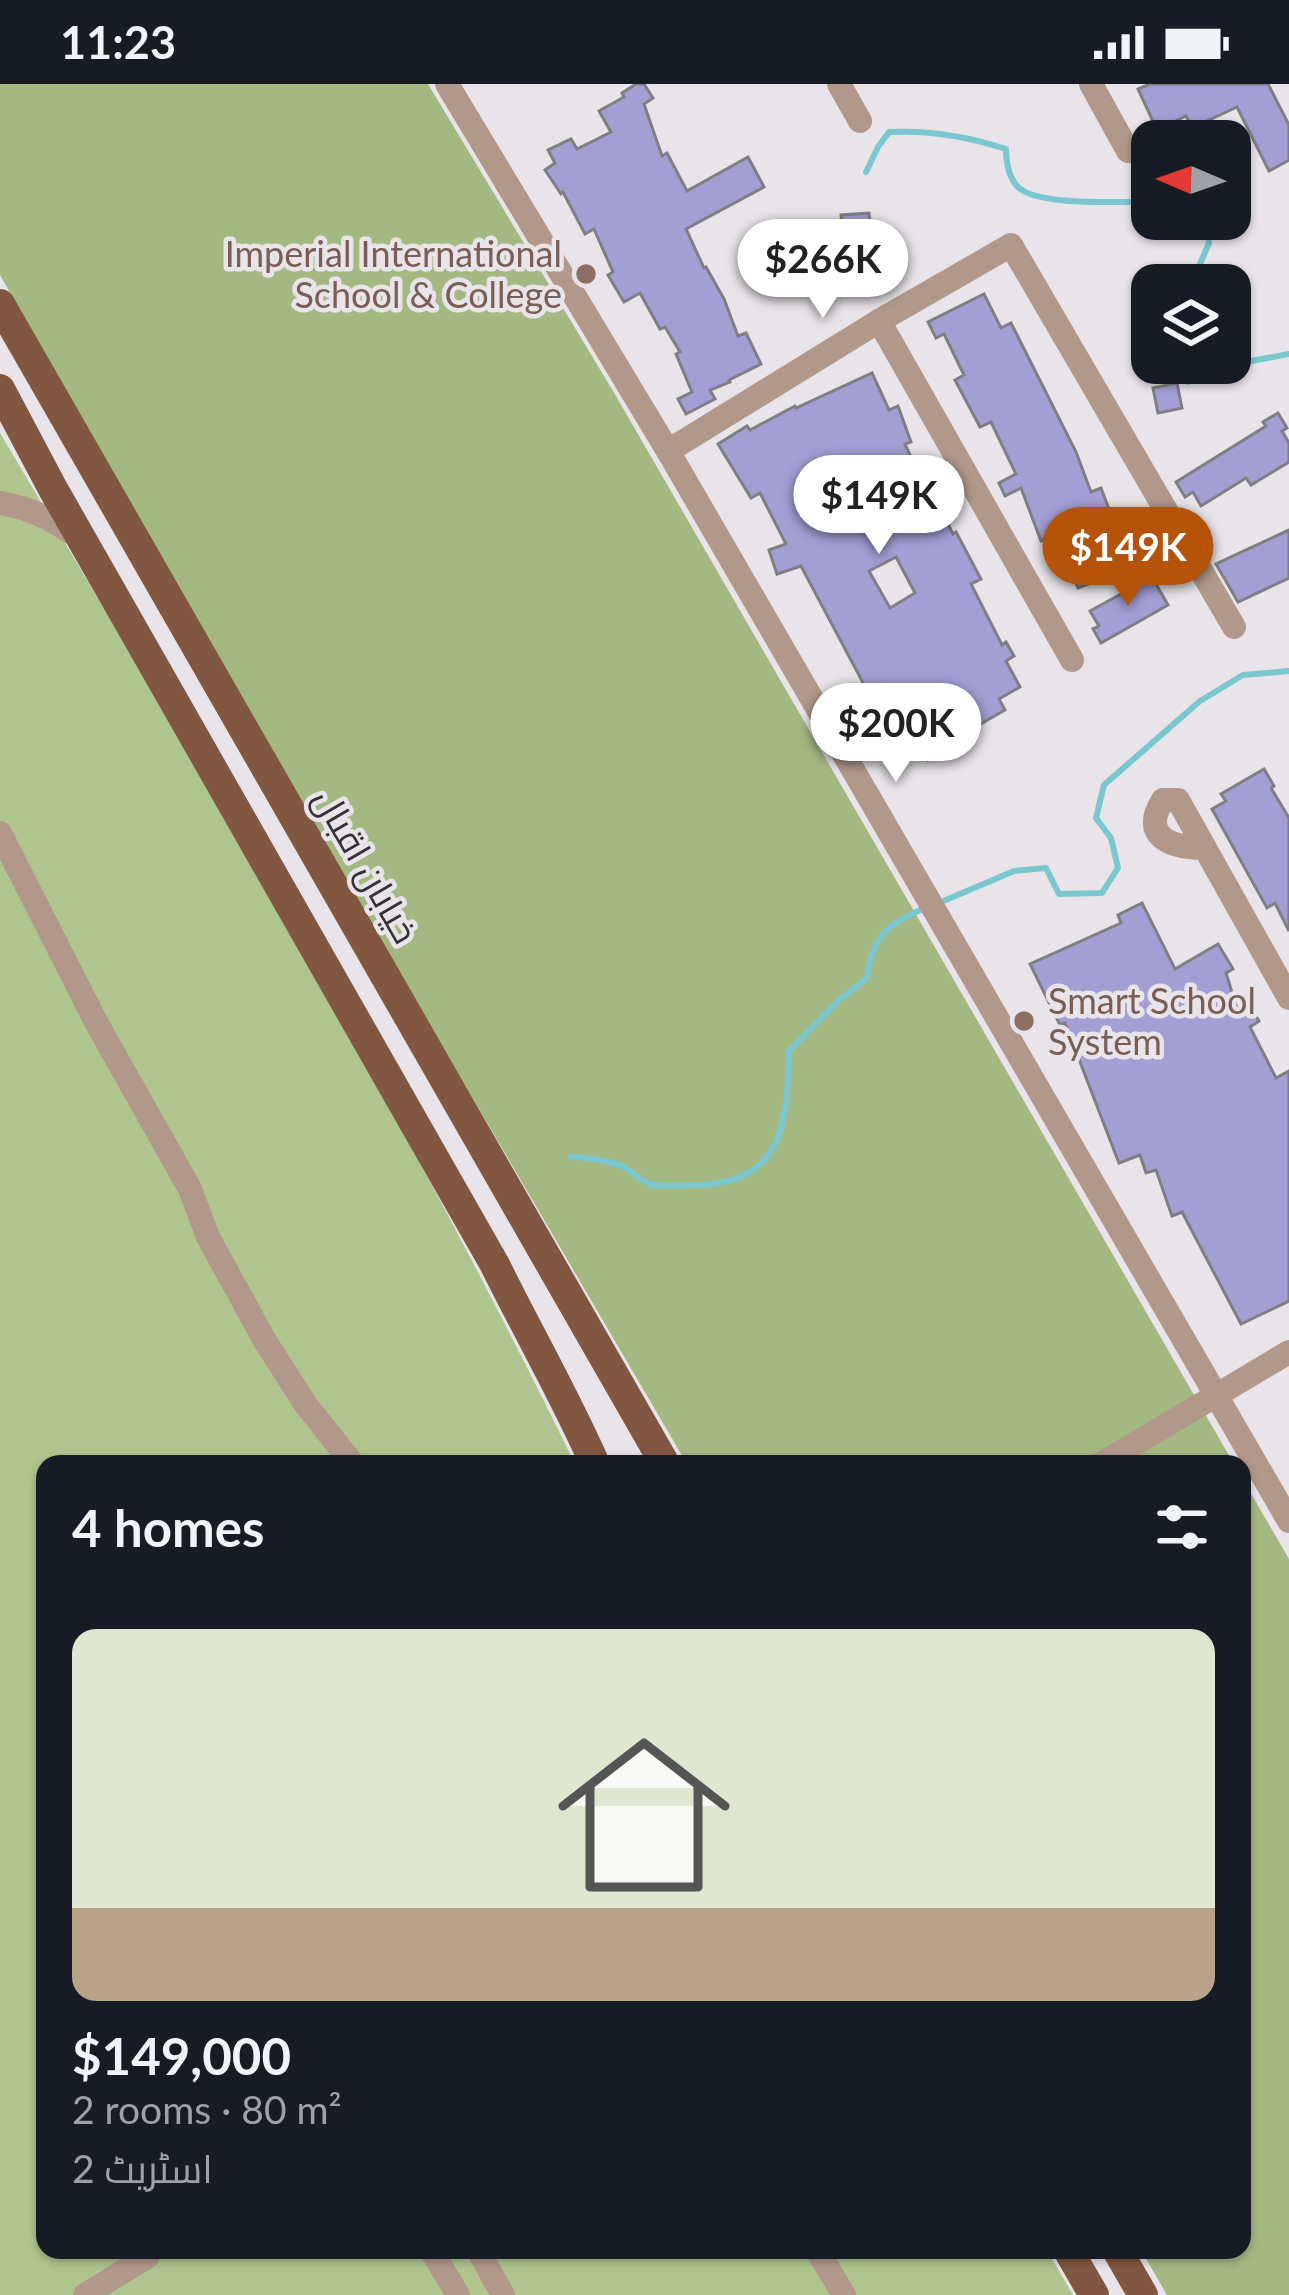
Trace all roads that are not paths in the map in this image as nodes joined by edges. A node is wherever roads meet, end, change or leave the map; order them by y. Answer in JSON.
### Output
{"nodes":[{"id":1,"x":447,"y":84,"type":"edge"},
{"id":2,"x":839,"y":84,"type":"edge"},
{"id":3,"x":1090,"y":84,"type":"edge"},
{"id":4,"x":860,"y":121,"type":"dead end"},
{"id":5,"x":1128,"y":152,"type":"dead end"},
{"id":6,"x":0,"y":304,"type":"edge"},
{"id":7,"x":879,"y":321,"type":"junction"},
{"id":8,"x":0,"y":389,"type":"edge"},
{"id":9,"x":668,"y":451,"type":"junction"},
{"id":10,"x":0,"y":503,"type":"edge"},
{"id":11,"x":82,"y":539,"type":"junction"},
{"id":12,"x":1234,"y":627,"type":"dead end"},
{"id":13,"x":1072,"y":660,"type":"dead end"},
{"id":14,"x":0,"y":832,"type":"edge"},
{"id":15,"x":1201,"y":848,"type":"dead end"},
{"id":16,"x":1289,"y":998,"type":"edge"},
{"id":17,"x":1289,"y":1352,"type":"edge"},
{"id":18,"x":1216,"y":1395,"type":"junction"},
{"id":19,"x":345,"y":1455,"type":"edge"},
{"id":20,"x":591,"y":1455,"type":"edge"},
{"id":21,"x":660,"y":1455,"type":"edge"},
{"id":22,"x":1116,"y":1455,"type":"edge"},
{"id":23,"x":1251,"y":1455,"type":"edge"},
{"id":24,"x":1251,"y":1455,"type":"edge"},
{"id":25,"x":1289,"y":1521,"type":"edge"},
{"id":26,"x":145,"y":2259,"type":"edge"},
{"id":27,"x":436,"y":2259,"type":"edge"},
{"id":28,"x":483,"y":2259,"type":"edge"},
{"id":29,"x":822,"y":2259,"type":"edge"},
{"id":30,"x":1073,"y":2259,"type":"edge"},
{"id":31,"x":1122,"y":2259,"type":"edge"},
{"id":32,"x":85,"y":2295,"type":"edge"},
{"id":33,"x":458,"y":2295,"type":"edge"},
{"id":34,"x":503,"y":2295,"type":"edge"},
{"id":35,"x":844,"y":2295,"type":"edge"},
{"id":36,"x":1094,"y":2295,"type":"edge"},
{"id":37,"x":1143,"y":2295,"type":"edge"}],
"edges":[{"from":1,"to":9,"type":"street"},
{"from":2,"to":4,"type":"street"},
{"from":3,"to":5,"type":"street"},
{"from":6,"to":21,"type":"main road","name":"خیابان اقبال"},
{"from":7,"to":9,"type":"street"},
{"from":7,"to":12,"type":"street"},
{"from":7,"to":13,"type":"street"},
{"from":8,"to":11,"type":"main road"},
{"from":9,"to":18,"type":"street"},
{"from":10,"to":11,"type":"street"},
{"from":11,"to":20,"type":"main road"},
{"from":14,"to":19,"type":"street"},
{"from":15,"to":16,"type":"street"},
{"from":17,"to":18,"type":"street"},
{"from":18,"to":22,"type":"street"},
{"from":18,"to":24,"type":"street"},
{"from":23,"to":25,"type":"street"},
{"from":26,"to":32,"type":"street"},
{"from":27,"to":33,"type":"street"},
{"from":28,"to":34,"type":"street"},
{"from":29,"to":35,"type":"street"},
{"from":30,"to":36,"type":"main road"},
{"from":31,"to":37,"type":"main road"}]}
